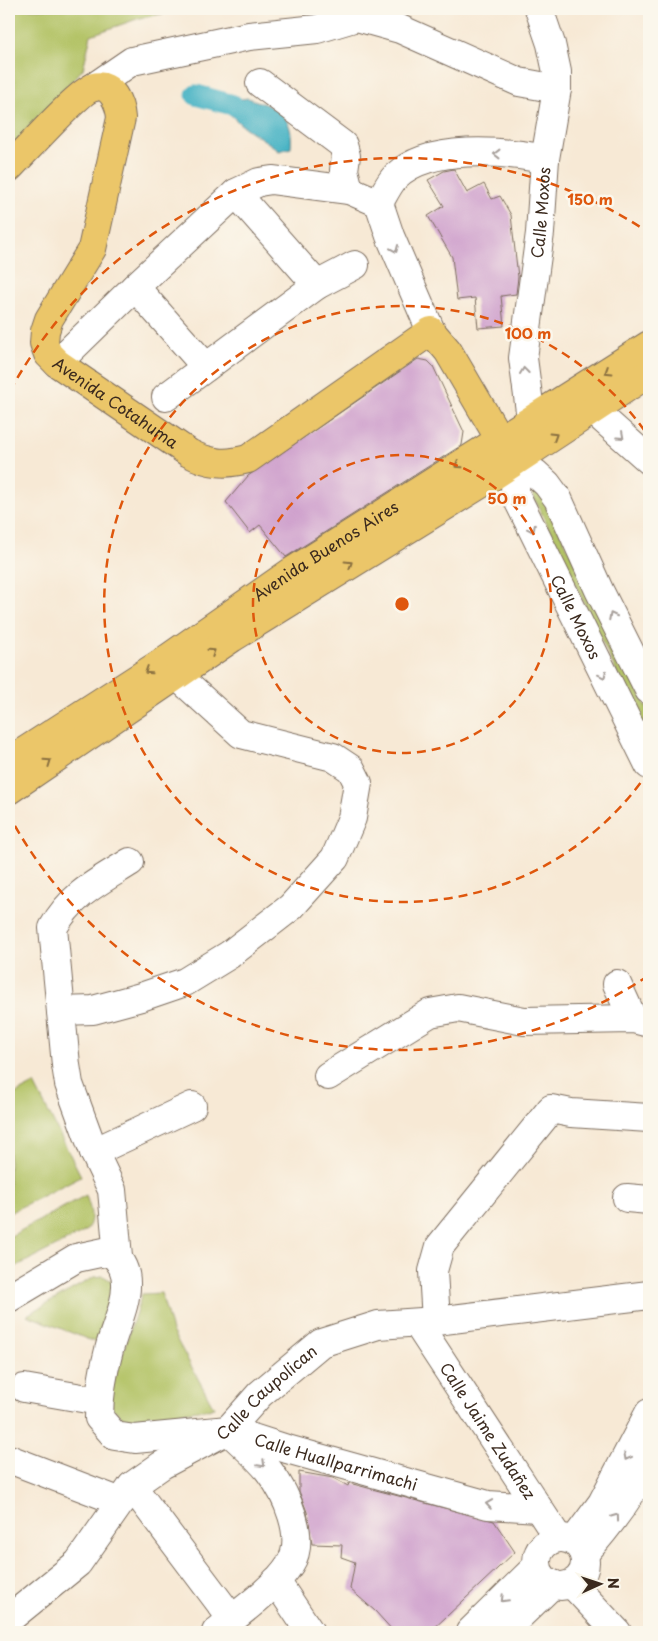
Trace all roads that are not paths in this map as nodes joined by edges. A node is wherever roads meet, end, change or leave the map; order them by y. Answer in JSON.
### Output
{"nodes":[{"id":1,"x":539,"y":9,"type":"edge"},
{"id":2,"x":317,"y":19,"type":"edge"},
{"id":3,"x":260,"y":83,"type":"dead end"},
{"id":4,"x":94,"y":87,"type":"junction"},
{"id":5,"x":557,"y":89,"type":"junction"},
{"id":6,"x":545,"y":159,"type":"junction"},
{"id":7,"x":9,"y":168,"type":"edge"},
{"id":8,"x":350,"y":190,"type":"junction"},
{"id":9,"x":236,"y":193,"type":"junction"},
{"id":10,"x":379,"y":203,"type":"junction"},
{"id":11,"x":355,"y":265,"type":"dead end"},
{"id":12,"x":317,"y":284,"type":"junction"},
{"id":13,"x":135,"y":287,"type":"junction"},
{"id":14,"x":431,"y":331,"type":"junction"},
{"id":15,"x":649,"y":345,"type":"edge"},
{"id":16,"x":58,"y":363,"type":"junction"},
{"id":17,"x":206,"y":367,"type":"junction"},
{"id":18,"x":649,"y":373,"type":"edge"},
{"id":19,"x":574,"y":393,"type":"junction"},
{"id":20,"x":166,"y":397,"type":"dead end"},
{"id":21,"x":594,"y":411,"type":"junction"},
{"id":22,"x":531,"y":419,"type":"junction"},
{"id":23,"x":499,"y":439,"type":"junction"},
{"id":24,"x":649,"y":460,"type":"edge"},
{"id":25,"x":515,"y":464,"type":"junction"},
{"id":26,"x":177,"y":676,"type":"junction"},
{"id":27,"x":649,"y":690,"type":"edge"},
{"id":28,"x":9,"y":764,"type":"edge"},
{"id":29,"x":649,"y":765,"type":"edge"},
{"id":30,"x":9,"y":790,"type":"edge"},
{"id":31,"x":130,"y":862,"type":"dead end"},
{"id":32,"x":617,"y":984,"type":"dead end"},
{"id":33,"x":61,"y":1011,"type":"junction"},
{"id":34,"x":641,"y":1021,"type":"edge"},
{"id":35,"x":328,"y":1076,"type":"dead end"},
{"id":36,"x":192,"y":1106,"type":"dead end"},
{"id":37,"x":649,"y":1118,"type":"edge"},
{"id":38,"x":94,"y":1152,"type":"junction"},
{"id":39,"x":118,"y":1257,"type":"junction"},
{"id":40,"x":649,"y":1295,"type":"edge"},
{"id":41,"x":9,"y":1298,"type":"edge"},
{"id":42,"x":426,"y":1322,"type":"junction"},
{"id":43,"x":24,"y":1388,"type":"dead end"},
{"id":44,"x":99,"y":1401,"type":"junction"},
{"id":45,"x":649,"y":1413,"type":"edge"},
{"id":46,"x":228,"y":1430,"type":"junction"},
{"id":47,"x":9,"y":1459,"type":"edge"},
{"id":48,"x":649,"y":1462,"type":"edge"},
{"id":49,"x":127,"y":1494,"type":"junction"},
{"id":50,"x":538,"y":1508,"type":"junction"},
{"id":51,"x":568,"y":1568,"type":"junction"},
{"id":52,"x":276,"y":1581,"type":"junction"},
{"id":53,"x":9,"y":1619,"type":"edge"},
{"id":54,"x":224,"y":1626,"type":"edge"},
{"id":55,"x":310,"y":1632,"type":"edge"},
{"id":56,"x":470,"y":1632,"type":"edge"},
{"id":57,"x":503,"y":1632,"type":"edge"},
{"id":58,"x":617,"y":1632,"type":"edge"}],
"edges":[{"from":1,"to":5,"type":"street","name":"Calle Moxos"},
{"from":2,"to":4,"type":"street"},
{"from":2,"to":5,"type":"street"},
{"from":3,"to":8,"type":"street"},
{"from":4,"to":7,"type":"main road"},
{"from":4,"to":16,"type":"main road","name":"Avenida Cotahuma"},
{"from":5,"to":6,"type":"street","name":"Calle Moxos"},
{"from":6,"to":10,"type":"street","one_way":true},
{"from":22,"to":6,"type":"street","name":"Calle Moxos","one_way":true},
{"from":8,"to":9,"type":"street"},
{"from":8,"to":10,"type":"street"},
{"from":9,"to":12,"type":"street"},
{"from":9,"to":13,"type":"street"},
{"from":10,"to":14,"type":"street","one_way":true},
{"from":11,"to":12,"type":"street"},
{"from":12,"to":17,"type":"street"},
{"from":13,"to":16,"type":"street"},
{"from":13,"to":17,"type":"street"},
{"from":14,"to":16,"type":"main road","name":"Avenida Cotahuma"},
{"from":14,"to":23,"type":"main road"},
{"from":15,"to":19,"type":"main road","name":"Avenida Buenos Aires","one_way":true},
{"from":17,"to":20,"type":"street"},
{"from":18,"to":21,"type":"main road","name":"Avenida Buenos Aires"},
{"from":19,"to":21,"type":"street"},
{"from":19,"to":22,"type":"main road","name":"Avenida Buenos Aires"},
{"from":21,"to":24,"type":"street","one_way":true},
{"from":25,"to":21,"type":"main road","name":"Avenida Buenos Aires","one_way":true},
{"from":22,"to":23,"type":"main road","name":"Avenida Buenos Aires"},
{"from":23,"to":25,"type":"main road"},
{"from":23,"to":28,"type":"main road","name":"Avenida Buenos Aires","one_way":true},
{"from":26,"to":25,"type":"main road","name":"Avenida Buenos Aires","one_way":true},
{"from":27,"to":25,"type":"street","name":"Calle Moxos","one_way":true},
{"from":25,"to":29,"type":"street","name":"Calle Moxos","one_way":true},
{"from":30,"to":26,"type":"main road","name":"Avenida Buenos Aires","one_way":true},
{"from":26,"to":33,"type":"street"},
{"from":31,"to":33,"type":"street","name":"Calle Huallparrimachi"},
{"from":32,"to":34,"type":"street"},
{"from":33,"to":38,"type":"street","name":"Calle Huallparrimachi"},
{"from":34,"to":35,"type":"street"},
{"from":36,"to":38,"type":"street"},
{"from":37,"to":42,"type":"street"},
{"from":38,"to":39,"type":"street","name":"Calle Huallparrimachi"},
{"from":39,"to":41,"type":"street"},
{"from":39,"to":44,"type":"street","name":"Calle Huallparrimachi"},
{"from":40,"to":42,"type":"street","name":"Calle Caupolican"},
{"from":42,"to":46,"type":"street","name":"Calle Caupolican"},
{"from":42,"to":50,"type":"street","name":"Calle Jaime Zudañez"},
{"from":43,"to":44,"type":"street"},
{"from":44,"to":46,"type":"street","name":"Calle Huallparrimachi"},
{"from":45,"to":51,"type":"street","one_way":true},
{"from":46,"to":49,"type":"street","name":"Calle Caupolican"},
{"from":50,"to":46,"type":"street","name":"Calle Huallparrimachi","one_way":true},
{"from":46,"to":52,"type":"street","one_way":true},
{"from":47,"to":49,"type":"street"},
{"from":51,"to":48,"type":"street","one_way":true},
{"from":49,"to":53,"type":"street","name":"Calle Caupolican"},
{"from":49,"to":54,"type":"street"},
{"from":50,"to":51,"type":"street","name":"Calle Jaime Zudañez"},
{"from":51,"to":56,"type":"street","one_way":true},
{"from":51,"to":57,"type":"street"},
{"from":51,"to":58,"type":"street","name":"Calle Jaime Zudañez"},
{"from":52,"to":54,"type":"street"},
{"from":52,"to":55,"type":"street"}]}
